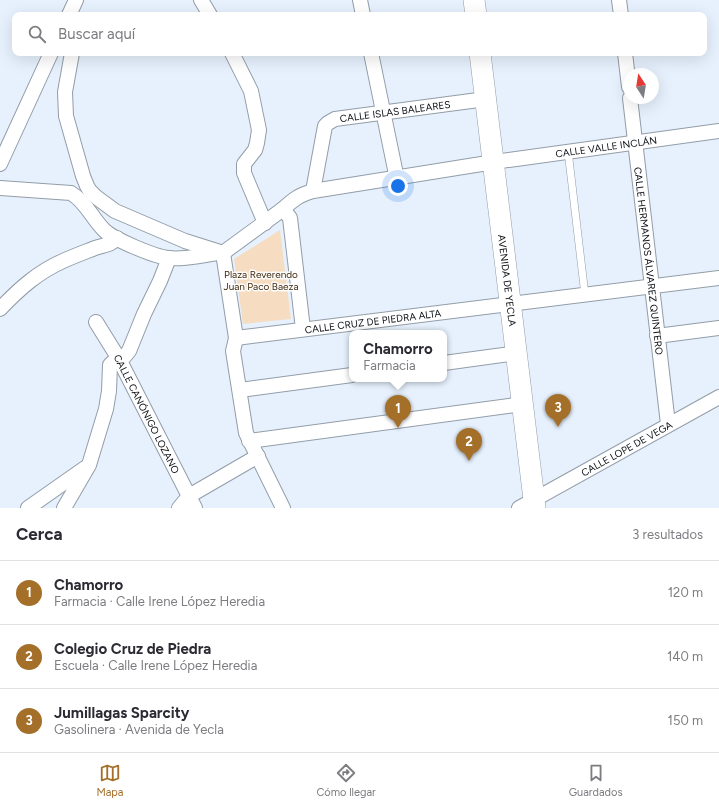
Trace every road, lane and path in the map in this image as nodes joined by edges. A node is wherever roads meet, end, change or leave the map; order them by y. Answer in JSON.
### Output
{"nodes":[{"id":1,"x":76,"y":0,"type":"edge"},
{"id":2,"x":201,"y":0,"type":"edge"},
{"id":3,"x":360,"y":0,"type":"edge"},
{"id":4,"x":474,"y":0,"type":"edge"},
{"id":5,"x":619,"y":0,"type":"edge"},
{"id":6,"x":70,"y":12,"type":"edge"},
{"id":7,"x":208,"y":12,"type":"edge"},
{"id":8,"x":362,"y":12,"type":"edge"},
{"id":9,"x":476,"y":12,"type":"edge"},
{"id":10,"x":621,"y":12,"type":"edge"},
{"id":11,"x":50,"y":56,"type":"edge"},
{"id":12,"x":71,"y":56,"type":"edge"},
{"id":13,"x":234,"y":56,"type":"edge"},
{"id":14,"x":372,"y":56,"type":"edge"},
{"id":15,"x":480,"y":56,"type":"edge"},
{"id":16,"x":625,"y":56,"type":"edge"},
{"id":17,"x":627,"y":68,"type":"edge"},
{"id":18,"x":486,"y":99,"type":"junction"},
{"id":19,"x":631,"y":104,"type":"edge"},
{"id":20,"x":384,"y":113,"type":"junction"},
{"id":21,"x":719,"y":131,"type":"edge"},
{"id":22,"x":635,"y":142,"type":"junction"},
{"id":23,"x":568,"y":151,"type":"junction"},
{"id":24,"x":494,"y":162,"type":"junction"},
{"id":25,"x":0,"y":164,"type":"edge"},
{"id":26,"x":397,"y":178,"type":"junction"},
{"id":27,"x":0,"y":188,"type":"edge"},
{"id":28,"x":313,"y":191,"type":"junction"},
{"id":29,"x":283,"y":209,"type":"junction"},
{"id":30,"x":265,"y":223,"type":"junction"},
{"id":31,"x":117,"y":238,"type":"junction"},
{"id":32,"x":223,"y":253,"type":"junction"},
{"id":33,"x":168,"y":258,"type":"junction"},
{"id":34,"x":719,"y":278,"type":"edge"},
{"id":35,"x":652,"y":287,"type":"junction"},
{"id":36,"x":585,"y":295,"type":"junction"},
{"id":37,"x":511,"y":304,"type":"junction"},
{"id":38,"x":0,"y":309,"type":"edge"},
{"id":39,"x":96,"y":322,"type":"dead end"},
{"id":40,"x":719,"y":328,"type":"edge"},
{"id":41,"x":303,"y":329,"type":"junction"},
{"id":42,"x":657,"y":336,"type":"junction"},
{"id":43,"x":236,"y":338,"type":"junction"},
{"id":44,"x":517,"y":353,"type":"junction"},
{"id":45,"x":119,"y":359,"type":"junction"},
{"id":46,"x":447,"y":363,"type":"edge"},
{"id":47,"x":349,"y":375,"type":"edge"},
{"id":48,"x":240,"y":390,"type":"junction"},
{"id":49,"x":719,"y":397,"type":"edge"},
{"id":50,"x":523,"y":404,"type":"junction"},
{"id":51,"x":668,"y":424,"type":"junction"},
{"id":52,"x":249,"y":441,"type":"junction"},
{"id":53,"x":258,"y":456,"type":"junction"},
{"id":54,"x":89,"y":465,"type":"junction"},
{"id":55,"x":192,"y":502,"type":"edge"},
{"id":56,"x":529,"y":505,"type":"edge"},
{"id":57,"x":28,"y":508,"type":"edge"},
{"id":58,"x":64,"y":508,"type":"edge"},
{"id":59,"x":179,"y":508,"type":"edge"},
{"id":60,"x":283,"y":508,"type":"edge"}],
"edges":[{"from":1,"to":6,"type":"street"},
{"from":2,"to":7,"type":"street"},
{"from":3,"to":8,"type":"street"},
{"from":4,"to":9,"type":"main road"},
{"from":5,"to":10,"type":"street"},
{"from":11,"to":25,"type":"street"},
{"from":12,"to":32,"type":"street"},
{"from":13,"to":30,"type":"street"},
{"from":14,"to":20,"type":"street"},
{"from":15,"to":18,"type":"main road","name":"AVENIDA DE YECLA"},
{"from":16,"to":17,"type":"street"},
{"from":18,"to":20,"type":"street","name":"CALLE ISLAS BALEARES"},
{"from":18,"to":24,"type":"main road","name":"AVENIDA DE YECLA"},
{"from":19,"to":22,"type":"street","name":"CALLE HERMANOS ÁLVAREZ QUINTERO"},
{"from":20,"to":26,"type":"street"},
{"from":20,"to":28,"type":"street","name":"CALLE ISLAS BALEARES"},
{"from":21,"to":22,"type":"street","name":"CALLE VALLE INCLÁN"},
{"from":22,"to":23,"type":"street","name":"CALLE VALLE INCLÁN"},
{"from":22,"to":35,"type":"street","name":"CALLE HERMANOS ÁLVAREZ QUINTERO"},
{"from":23,"to":24,"type":"street","name":"CALLE VALLE INCLÁN"},
{"from":23,"to":36,"type":"lane"},
{"from":24,"to":26,"type":"street","name":"CALLE VALLE INCLÁN"},
{"from":24,"to":37,"type":"main road","name":"AVENIDA DE YECLA"},
{"from":26,"to":28,"type":"street","name":"CALLE VALLE INCLÁN"},
{"from":27,"to":31,"type":"street"},
{"from":28,"to":29,"type":"street","name":"CALLE VALLE INCLÁN"},
{"from":29,"to":30,"type":"street"},
{"from":29,"to":41,"type":"street"},
{"from":30,"to":32,"type":"street"},
{"from":31,"to":33,"type":"street"},
{"from":31,"to":38,"type":"street"},
{"from":32,"to":33,"type":"street"},
{"from":32,"to":43,"type":"street"},
{"from":33,"to":45,"type":"street"},
{"from":34,"to":35,"type":"street","name":"CALLE CRUZ DE PIEDRA ALTA"},
{"from":35,"to":36,"type":"street","name":"CALLE CRUZ DE PIEDRA ALTA"},
{"from":35,"to":42,"type":"street","name":"CALLE HERMANOS ÁLVAREZ QUINTERO"},
{"from":36,"to":37,"type":"street","name":"CALLE CRUZ DE PIEDRA ALTA"},
{"from":37,"to":41,"type":"street","name":"CALLE CRUZ DE PIEDRA ALTA"},
{"from":37,"to":44,"type":"main road","name":"AVENIDA DE YECLA"},
{"from":39,"to":45,"type":"street","name":"CALLE CANÓNIGO LOZANO"},
{"from":40,"to":42,"type":"street"},
{"from":41,"to":43,"type":"street","name":"CALLE CRUZ DE PIEDRA ALTA"},
{"from":42,"to":51,"type":"street","name":"CALLE HERMANOS ÁLVAREZ QUINTERO"},
{"from":43,"to":48,"type":"street"},
{"from":44,"to":46,"type":"street"},
{"from":44,"to":50,"type":"main road","name":"AVENIDA DE YECLA"},
{"from":45,"to":54,"type":"street"},
{"from":45,"to":55,"type":"street","name":"CALLE CANÓNIGO LOZANO"},
{"from":47,"to":48,"type":"street"},
{"from":48,"to":52,"type":"street"},
{"from":49,"to":51,"type":"street","name":"CALLE LOPE DE VEGA"},
{"from":50,"to":52,"type":"street"},
{"from":50,"to":56,"type":"main road","name":"AVENIDA DE YECLA"},
{"from":51,"to":56,"type":"street","name":"CALLE LOPE DE VEGA"},
{"from":52,"to":53,"type":"street"},
{"from":53,"to":55,"type":"street"},
{"from":53,"to":60,"type":"street"},
{"from":54,"to":57,"type":"street"},
{"from":54,"to":58,"type":"street"},
{"from":55,"to":59,"type":"street"}]}
